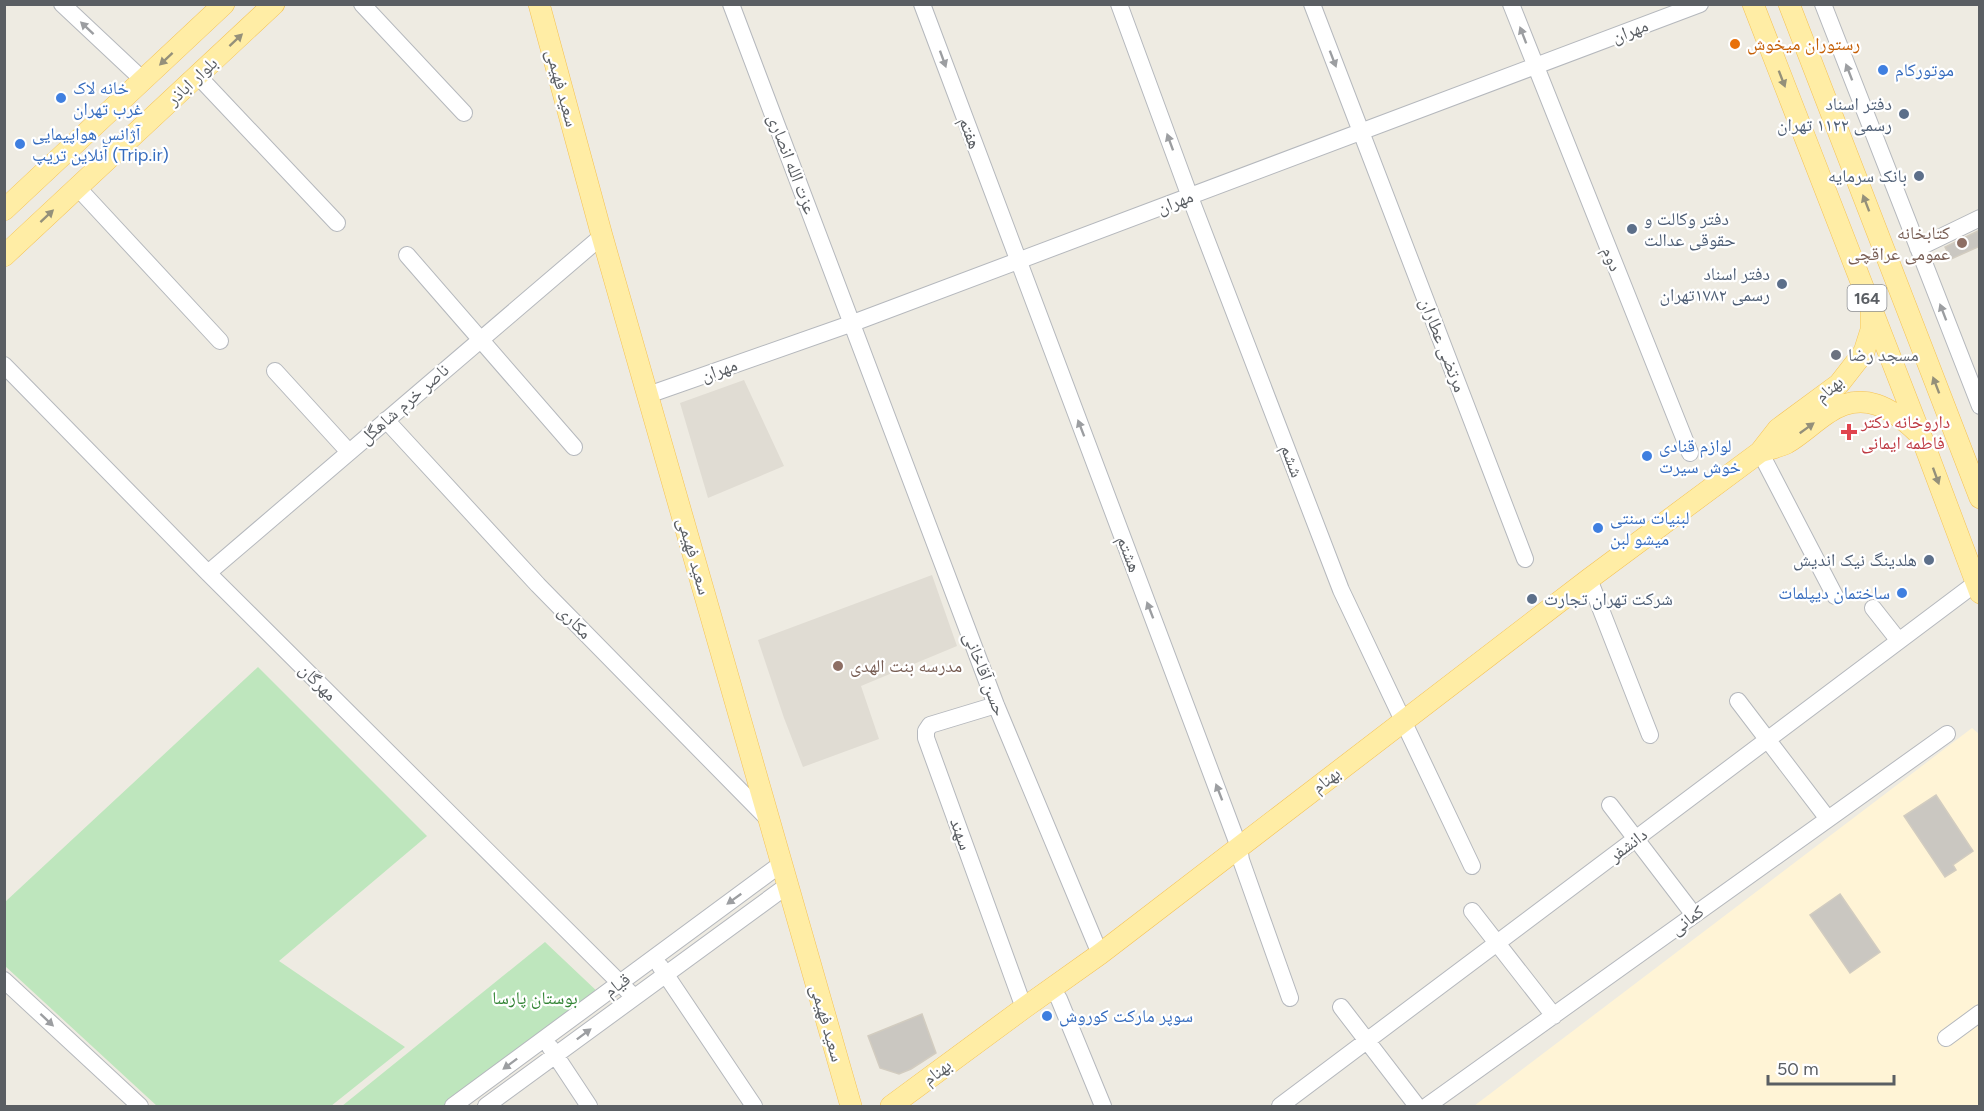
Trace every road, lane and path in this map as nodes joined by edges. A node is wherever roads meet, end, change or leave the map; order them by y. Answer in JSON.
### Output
{"nodes":[{"id":1,"x":62,"y":4,"type":"edge"},
{"id":2,"x":224,"y":4,"type":"edge"},
{"id":3,"x":274,"y":4,"type":"edge"},
{"id":4,"x":362,"y":4,"type":"edge"},
{"id":5,"x":539,"y":4,"type":"edge"},
{"id":6,"x":731,"y":4,"type":"edge"},
{"id":7,"x":922,"y":4,"type":"edge"},
{"id":8,"x":1119,"y":4,"type":"edge"},
{"id":9,"x":1312,"y":4,"type":"edge"},
{"id":10,"x":1511,"y":4,"type":"edge"},
{"id":11,"x":1700,"y":4,"type":"edge"},
{"id":12,"x":1753,"y":4,"type":"edge"},
{"id":13,"x":1789,"y":4,"type":"edge"},
{"id":14,"x":1823,"y":4,"type":"edge"},
{"id":15,"x":1535,"y":66,"type":"junction"},
{"id":16,"x":198,"y":76,"type":"junction"},
{"id":17,"x":143,"y":80,"type":"junction"},
{"id":18,"x":464,"y":113,"type":"dead end"},
{"id":19,"x":1360,"y":132,"type":"junction"},
{"id":20,"x":78,"y":188,"type":"junction"},
{"id":21,"x":1190,"y":197,"type":"junction"},
{"id":22,"x":4,"y":210,"type":"edge"},
{"id":23,"x":1980,"y":218,"type":"edge"},
{"id":24,"x":337,"y":223,"type":"dead end"},
{"id":25,"x":602,"y":236,"type":"junction"},
{"id":26,"x":1918,"y":248,"type":"junction"},
{"id":27,"x":407,"y":255,"type":"dead end"},
{"id":28,"x":4,"y":256,"type":"edge"},
{"id":29,"x":1018,"y":261,"type":"junction"},
{"id":30,"x":1871,"y":310,"type":"junction"},
{"id":31,"x":853,"y":323,"type":"junction"},
{"id":32,"x":480,"y":339,"type":"junction"},
{"id":33,"x":220,"y":341,"type":"dead end"},
{"id":34,"x":4,"y":364,"type":"edge"},
{"id":35,"x":275,"y":371,"type":"dead end"},
{"id":36,"x":1839,"y":384,"type":"junction"},
{"id":37,"x":648,"y":395,"type":"junction"},
{"id":38,"x":1852,"y":402,"type":"junction"},
{"id":39,"x":1980,"y":406,"type":"edge"},
{"id":40,"x":386,"y":420,"type":"junction"},
{"id":41,"x":1921,"y":436,"type":"junction"},
{"id":42,"x":574,"y":447,"type":"dead end"},
{"id":43,"x":349,"y":452,"type":"junction"},
{"id":44,"x":1760,"y":452,"type":"junction"},
{"id":45,"x":1690,"y":453,"type":"dead end"},
{"id":46,"x":1980,"y":498,"type":"edge"},
{"id":47,"x":1525,"y":559,"type":"dead end"},
{"id":48,"x":208,"y":573,"type":"junction"},
{"id":49,"x":1588,"y":579,"type":"junction"},
{"id":50,"x":1978,"y":588,"type":"edge"},
{"id":51,"x":1835,"y":596,"type":"dead end"},
{"id":52,"x":1873,"y":608,"type":"dead end"},
{"id":53,"x":1899,"y":641,"type":"junction"},
{"id":54,"x":1738,"y":701,"type":"dead end"},
{"id":55,"x":996,"y":705,"type":"junction"},
{"id":56,"x":1404,"y":720,"type":"junction"},
{"id":57,"x":1947,"y":734,"type":"dead end"},
{"id":58,"x":1650,"y":735,"type":"dead end"},
{"id":59,"x":1768,"y":740,"type":"junction"},
{"id":60,"x":1610,"y":805,"type":"dead end"},
{"id":61,"x":768,"y":819,"type":"junction"},
{"id":62,"x":1828,"y":819,"type":"junction"},
{"id":63,"x":1636,"y":839,"type":"junction"},
{"id":64,"x":1240,"y":854,"type":"junction"},
{"id":65,"x":781,"y":864,"type":"junction"},
{"id":66,"x":1472,"y":866,"type":"dead end"},
{"id":67,"x":788,"y":885,"type":"junction"},
{"id":68,"x":1472,"y":911,"type":"dead end"},
{"id":69,"x":1694,"y":915,"type":"junction"},
{"id":70,"x":1497,"y":943,"type":"junction"},
{"id":71,"x":1100,"y":954,"type":"junction"},
{"id":72,"x":654,"y":958,"type":"junction"},
{"id":73,"x":666,"y":974,"type":"junction"},
{"id":74,"x":4,"y":980,"type":"edge"},
{"id":75,"x":619,"y":983,"type":"junction"},
{"id":76,"x":1052,"y":988,"type":"junction"},
{"id":77,"x":634,"y":997,"type":"junction"},
{"id":78,"x":1290,"y":998,"type":"dead end"},
{"id":79,"x":1341,"y":1006,"type":"dead end"},
{"id":80,"x":1024,"y":1008,"type":"junction"},
{"id":81,"x":1980,"y":1013,"type":"edge"},
{"id":82,"x":1554,"y":1016,"type":"junction"},
{"id":83,"x":1946,"y":1038,"type":"dead end"},
{"id":84,"x":544,"y":1039,"type":"junction"},
{"id":85,"x":1367,"y":1041,"type":"junction"},
{"id":86,"x":555,"y":1055,"type":"junction"},
{"id":87,"x":140,"y":1107,"type":"edge"},
{"id":88,"x":453,"y":1107,"type":"edge"},
{"id":89,"x":486,"y":1107,"type":"edge"},
{"id":90,"x":589,"y":1107,"type":"edge"},
{"id":91,"x":754,"y":1107,"type":"edge"},
{"id":92,"x":851,"y":1107,"type":"edge"},
{"id":93,"x":891,"y":1107,"type":"edge"},
{"id":94,"x":1103,"y":1107,"type":"edge"},
{"id":95,"x":1280,"y":1107,"type":"edge"},
{"id":96,"x":1417,"y":1107,"type":"edge"},
{"id":97,"x":1427,"y":1107,"type":"edge"}],
"edges":[{"from":17,"to":1,"type":"street","one_way":true},
{"from":2,"to":17,"type":"main road","name":"بلوار اباذر","one_way":true},
{"from":16,"to":3,"type":"main road","name":"بلوار اباذر","one_way":true},
{"from":4,"to":18,"type":"street"},
{"from":5,"to":25,"type":"main road","name":"سعید فهیمی"},
{"from":6,"to":31,"type":"street","name":"عزت الله انصاری"},
{"from":7,"to":29,"type":"street","name":"هفتم","one_way":true},
{"from":21,"to":8,"type":"street","name":"ششم","one_way":true},
{"from":9,"to":19,"type":"street","name":"مرتضی عطاران","one_way":true},
{"from":15,"to":10,"type":"street","name":"دوم","one_way":true},
{"from":11,"to":15,"type":"street","name":"مهران"},
{"from":12,"to":30,"type":"main road","number":"164","one_way":true},
{"from":46,"to":13,"type":"main road","number":"164","one_way":true},
{"from":26,"to":14,"type":"street","one_way":true},
{"from":15,"to":19,"type":"street","name":"مهران"},
{"from":15,"to":45,"type":"street","name":"دوم"},
{"from":16,"to":20,"type":"main road","name":"بلوار اباذر"},
{"from":16,"to":24,"type":"street"},
{"from":17,"to":22,"type":"main road","name":"بلوار اباذر"},
{"from":19,"to":21,"type":"street","name":"مهران"},
{"from":19,"to":47,"type":"street","name":"مرتضی عطاران"},
{"from":28,"to":20,"type":"main road","name":"بلوار اباذر","one_way":true},
{"from":20,"to":33,"type":"street"},
{"from":21,"to":29,"type":"street","name":"مهران"},
{"from":21,"to":56,"type":"street","name":"ششم"},
{"from":23,"to":26,"type":"street"},
{"from":25,"to":32,"type":"street","name":"ناصر خرم شاهگل"},
{"from":25,"to":37,"type":"main road","name":"سعید فهیمی"},
{"from":39,"to":26,"type":"street","one_way":true},
{"from":27,"to":32,"type":"street"},
{"from":29,"to":31,"type":"street","name":"مهران"},
{"from":64,"to":29,"type":"street","name":"هشتم","one_way":true},
{"from":30,"to":36,"type":"main road","name":"بهنام"},
{"from":30,"to":41,"type":"main road","number":"164"},
{"from":31,"to":37,"type":"street","name":"مهران"},
{"from":31,"to":55,"type":"street","name":"حسن آقاخانی"},
{"from":32,"to":40,"type":"street","name":"ناصر خرم شاهگل"},
{"from":32,"to":42,"type":"street"},
{"from":34,"to":48,"type":"street","name":"مهرگان"},
{"from":35,"to":43,"type":"street"},
{"from":36,"to":38,"type":"main road"},
{"from":36,"to":44,"type":"main road","name":"بهنام"},
{"from":37,"to":61,"type":"main road","name":"سعید فهیمی"},
{"from":38,"to":41,"type":"main road","name":"بهنام"},
{"from":44,"to":38,"type":"main road","name":"بهنام","one_way":true},
{"from":40,"to":43,"type":"street","name":"ناصر خرم شاهگل"},
{"from":40,"to":61,"type":"street","name":"مکاری"},
{"from":41,"to":50,"type":"main road","number":"164","one_way":true},
{"from":43,"to":48,"type":"street","name":"ناصر خرم شاهگل"},
{"from":44,"to":49,"type":"main road","name":"بهنام"},
{"from":44,"to":51,"type":"street"},
{"from":48,"to":75,"type":"street","name":"مهرگان"},
{"from":49,"to":56,"type":"main road","name":"بهنام"},
{"from":49,"to":58,"type":"street"},
{"from":50,"to":53,"type":"street","name":"دانشفر"},
{"from":52,"to":53,"type":"street"},
{"from":53,"to":59,"type":"street","name":"دانشفر"},
{"from":54,"to":59,"type":"street"},
{"from":55,"to":71,"type":"street","name":"حسن آقاخانی"},
{"from":55,"to":80,"type":"street","name":"سهند"},
{"from":56,"to":64,"type":"main road","name":"بهنام"},
{"from":56,"to":66,"type":"street","name":"ششم"},
{"from":57,"to":62,"type":"street","name":"کمانی"},
{"from":59,"to":62,"type":"street"},
{"from":59,"to":63,"type":"street","name":"دانشفر"},
{"from":60,"to":63,"type":"street"},
{"from":61,"to":65,"type":"main road","name":"سعید فهیمی"},
{"from":62,"to":69,"type":"street","name":"کمانی"},
{"from":63,"to":69,"type":"street"},
{"from":63,"to":70,"type":"street","name":"دانشفر"},
{"from":64,"to":71,"type":"main road","name":"بهنام"},
{"from":64,"to":78,"type":"street","name":"هشتم"},
{"from":65,"to":67,"type":"main road","name":"سعید فهیمی"},
{"from":65,"to":72,"type":"street","name":"قیام","one_way":true},
{"from":67,"to":73,"type":"street","name":"قیام"},
{"from":67,"to":92,"type":"main road","name":"سعید فهیمی"},
{"from":68,"to":70,"type":"street"},
{"from":69,"to":82,"type":"street","name":"کمانی"},
{"from":70,"to":82,"type":"street"},
{"from":70,"to":85,"type":"street","name":"دانشفر"},
{"from":71,"to":76,"type":"main road","name":"بهنام"},
{"from":72,"to":73,"type":"street"},
{"from":72,"to":75,"type":"street","name":"قیام"},
{"from":73,"to":77,"type":"street","name":"قیام"},
{"from":73,"to":91,"type":"street"},
{"from":74,"to":87,"type":"street","one_way":true},
{"from":75,"to":77,"type":"street","name":"مهرگان"},
{"from":75,"to":84,"type":"street","name":"قیام"},
{"from":76,"to":80,"type":"main road","name":"بهنام"},
{"from":76,"to":94,"type":"street"},
{"from":86,"to":77,"type":"street","name":"قیام","one_way":true},
{"from":79,"to":85,"type":"street"},
{"from":80,"to":93,"type":"main road","name":"بهنام"},
{"from":81,"to":83,"type":"street"},
{"from":82,"to":97,"type":"street","name":"کمانی"},
{"from":84,"to":86,"type":"street"},
{"from":84,"to":88,"type":"street","name":"قیام","one_way":true},
{"from":85,"to":95,"type":"street","name":"دانشفر"},
{"from":85,"to":96,"type":"street"},
{"from":86,"to":89,"type":"street","name":"قیام"},
{"from":86,"to":90,"type":"street"}]}
